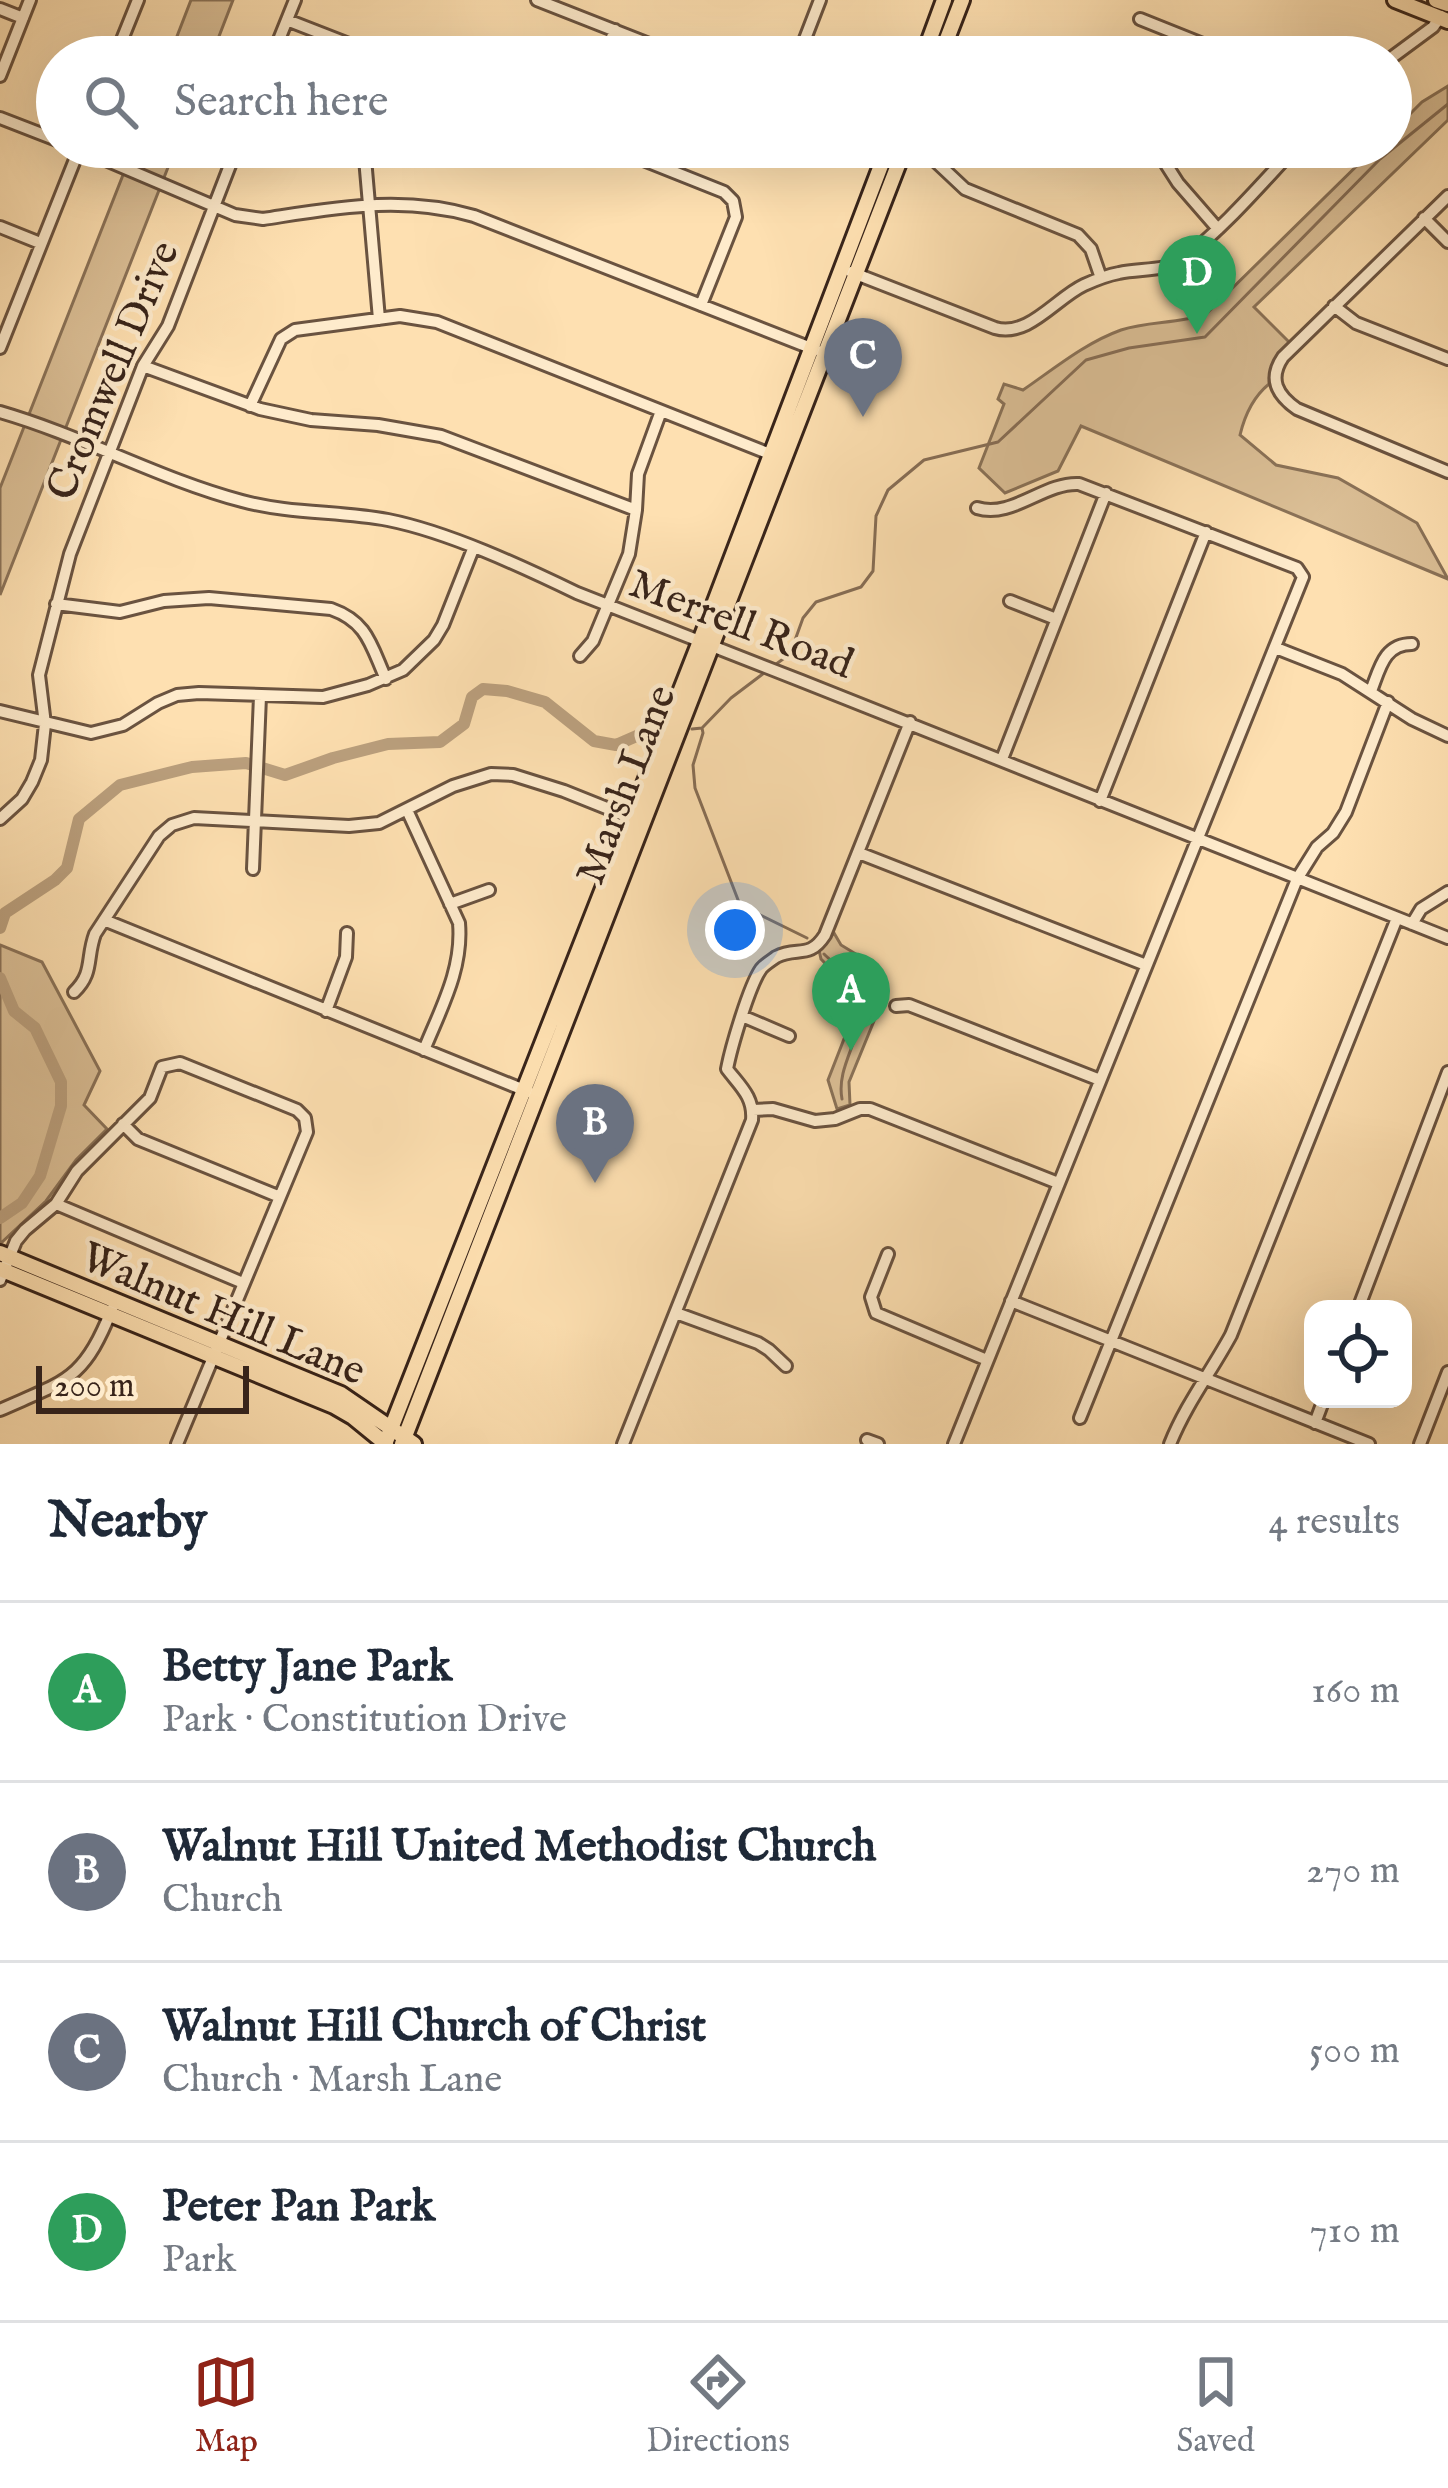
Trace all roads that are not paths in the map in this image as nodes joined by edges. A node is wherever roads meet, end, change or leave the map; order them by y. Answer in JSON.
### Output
{"nodes":[{"id":1,"x":30,"y":0,"type":"edge"},
{"id":2,"x":138,"y":0,"type":"edge"},
{"id":3,"x":295,"y":0,"type":"edge"},
{"id":4,"x":537,"y":0,"type":"edge"},
{"id":5,"x":944,"y":0,"type":"edge"},
{"id":6,"x":962,"y":0,"type":"edge"},
{"id":7,"x":1395,"y":0,"type":"edge"},
{"id":8,"x":1436,"y":0,"type":"edge"},
{"id":9,"x":818,"y":1,"type":"edge"},
{"id":10,"x":0,"y":9,"type":"edge"},
{"id":11,"x":1446,"y":10,"type":"edge"},
{"id":12,"x":23,"y":18,"type":"junction"},
{"id":13,"x":1140,"y":19,"type":"dead end"},
{"id":14,"x":287,"y":20,"type":"junction"},
{"id":15,"x":615,"y":30,"type":"junction"},
{"id":16,"x":124,"y":36,"type":"edge"},
{"id":17,"x":281,"y":36,"type":"edge"},
{"id":18,"x":328,"y":36,"type":"edge"},
{"id":19,"x":613,"y":36,"type":"edge"},
{"id":20,"x":630,"y":36,"type":"edge"},
{"id":21,"x":806,"y":36,"type":"edge"},
{"id":22,"x":939,"y":36,"type":"edge"},
{"id":23,"x":945,"y":36,"type":"edge"},
{"id":24,"x":1182,"y":36,"type":"edge"},
{"id":25,"x":1412,"y":42,"type":"edge"},
{"id":26,"x":0,"y":76,"type":"edge"},
{"id":27,"x":0,"y":118,"type":"edge"},
{"id":28,"x":36,"y":132,"type":"edge"},
{"id":29,"x":70,"y":168,"type":"edge"},
{"id":30,"x":125,"y":168,"type":"edge"},
{"id":31,"x":229,"y":168,"type":"edge"},
{"id":32,"x":365,"y":168,"type":"edge"},
{"id":33,"x":663,"y":168,"type":"edge"},
{"id":34,"x":881,"y":168,"type":"edge"},
{"id":35,"x":898,"y":168,"type":"edge"},
{"id":36,"x":942,"y":168,"type":"edge"},
{"id":37,"x":1168,"y":168,"type":"edge"},
{"id":38,"x":1276,"y":168,"type":"edge"},
{"id":39,"x":1448,"y":196,"type":"edge"},
{"id":40,"x":368,"y":205,"type":"junction"},
{"id":41,"x":214,"y":206,"type":"junction"},
{"id":42,"x":1424,"y":218,"type":"junction"},
{"id":43,"x":0,"y":227,"type":"edge"},
{"id":44,"x":1218,"y":229,"type":"junction"},
{"id":45,"x":1448,"y":242,"type":"edge"},
{"id":46,"x":40,"y":243,"type":"junction"},
{"id":47,"x":849,"y":271,"type":"junction"},
{"id":48,"x":1101,"y":278,"type":"junction"},
{"id":49,"x":701,"y":305,"type":"junction"},
{"id":50,"x":1334,"y":307,"type":"junction"},
{"id":51,"x":379,"y":319,"type":"junction"},
{"id":52,"x":1,"y":340,"type":"edge"},
{"id":53,"x":818,"y":351,"type":"junction"},
{"id":54,"x":1448,"y":359,"type":"edge"},
{"id":55,"x":143,"y":366,"type":"junction"},
{"id":56,"x":250,"y":406,"type":"junction"},
{"id":57,"x":662,"y":411,"type":"junction"},
{"id":58,"x":0,"y":412,"type":"edge"},
{"id":59,"x":110,"y":452,"type":"junction"},
{"id":60,"x":778,"y":457,"type":"junction"},
{"id":61,"x":1448,"y":472,"type":"edge"},
{"id":62,"x":1106,"y":493,"type":"junction"},
{"id":63,"x":977,"y":508,"type":"dead end"},
{"id":64,"x":636,"y":510,"type":"junction"},
{"id":65,"x":1206,"y":532,"type":"junction"},
{"id":66,"x":473,"y":548,"type":"junction"},
{"id":67,"x":1010,"y":601,"type":"dead end"},
{"id":68,"x":56,"y":604,"type":"junction"},
{"id":69,"x":608,"y":605,"type":"junction"},
{"id":70,"x":1056,"y":619,"type":"junction"},
{"id":71,"x":707,"y":644,"type":"junction"},
{"id":72,"x":1412,"y":644,"type":"dead end"},
{"id":73,"x":1276,"y":648,"type":"junction"},
{"id":74,"x":580,"y":656,"type":"dead end"},
{"id":75,"x":386,"y":679,"type":"junction"},
{"id":76,"x":1371,"y":691,"type":"junction"},
{"id":77,"x":260,"y":696,"type":"junction"},
{"id":78,"x":1388,"y":702,"type":"junction"},
{"id":79,"x":0,"y":711,"type":"edge"},
{"id":80,"x":910,"y":722,"type":"junction"},
{"id":81,"x":45,"y":724,"type":"junction"},
{"id":82,"x":1448,"y":736,"type":"edge"},
{"id":83,"x":1002,"y":760,"type":"junction"},
{"id":84,"x":1100,"y":801,"type":"junction"},
{"id":85,"x":407,"y":810,"type":"junction"},
{"id":86,"x":0,"y":819,"type":"edge"},
{"id":87,"x":255,"y":821,"type":"junction"},
{"id":88,"x":638,"y":821,"type":"junction"},
{"id":89,"x":1197,"y":839,"type":"junction"},
{"id":90,"x":859,"y":853,"type":"junction"},
{"id":91,"x":253,"y":869,"type":"dead end"},
{"id":92,"x":1297,"y":879,"type":"junction"},
{"id":93,"x":488,"y":890,"type":"dead end"},
{"id":94,"x":1448,"y":892,"type":"edge"},
{"id":95,"x":450,"y":904,"type":"junction"},
{"id":96,"x":1397,"y":918,"type":"junction"},
{"id":97,"x":104,"y":920,"type":"junction"},
{"id":98,"x":1412,"y":924,"type":"junction"},
{"id":99,"x":347,"y":933,"type":"dead end"},
{"id":100,"x":1448,"y":938,"type":"edge"},
{"id":101,"x":1146,"y":965,"type":"junction"},
{"id":102,"x":74,"y":992,"type":"dead end"},
{"id":103,"x":896,"y":1006,"type":"dead end"},
{"id":104,"x":326,"y":1011,"type":"junction"},
{"id":105,"x":742,"y":1016,"type":"junction"},
{"id":106,"x":789,"y":1036,"type":"dead end"},
{"id":107,"x":424,"y":1050,"type":"junction"},
{"id":108,"x":1448,"y":1072,"type":"edge"},
{"id":109,"x":1100,"y":1080,"type":"junction"},
{"id":110,"x":531,"y":1093,"type":"junction"},
{"id":111,"x":753,"y":1110,"type":"junction"},
{"id":112,"x":124,"y":1124,"type":"junction"},
{"id":113,"x":1058,"y":1183,"type":"junction"},
{"id":114,"x":280,"y":1197,"type":"junction"},
{"id":115,"x":56,"y":1204,"type":"junction"},
{"id":116,"x":888,"y":1254,"type":"dead end"},
{"id":117,"x":2,"y":1266,"type":"edge"},
{"id":118,"x":243,"y":1283,"type":"junction"},
{"id":119,"x":1361,"y":1300,"type":"edge"},
{"id":120,"x":1011,"y":1301,"type":"junction"},
{"id":121,"x":112,"y":1307,"type":"junction"},
{"id":122,"x":676,"y":1313,"type":"junction"},
{"id":123,"x":1111,"y":1340,"type":"junction"},
{"id":124,"x":215,"y":1349,"type":"junction"},
{"id":125,"x":988,"y":1360,"type":"junction"},
{"id":126,"x":786,"y":1366,"type":"dead end"},
{"id":127,"x":1448,"y":1372,"type":"edge"},
{"id":128,"x":1205,"y":1379,"type":"junction"},
{"id":129,"x":297,"y":1383,"type":"junction"},
{"id":130,"x":1321,"y":1408,"type":"edge"},
{"id":131,"x":0,"y":1410,"type":"edge"},
{"id":132,"x":1080,"y":1418,"type":"dead end"},
{"id":133,"x":1315,"y":1423,"type":"junction"},
{"id":134,"x":403,"y":1438,"type":"edge"},
{"id":135,"x":177,"y":1444,"type":"edge"},
{"id":136,"x":386,"y":1444,"type":"edge"},
{"id":137,"x":623,"y":1444,"type":"edge"},
{"id":138,"x":954,"y":1444,"type":"edge"},
{"id":139,"x":1170,"y":1444,"type":"edge"},
{"id":140,"x":1370,"y":1444,"type":"edge"},
{"id":141,"x":1420,"y":1444,"type":"edge"}],
"edges":[{"from":1,"to":12,"type":"street"},
{"from":2,"to":16,"type":"street"},
{"from":3,"to":14,"type":"street"},
{"from":4,"to":15,"type":"street"},
{"from":5,"to":22,"type":"main road"},
{"from":6,"to":23,"type":"main road"},
{"from":7,"to":11,"type":"main road"},
{"from":8,"to":11,"type":"main road"},
{"from":9,"to":21,"type":"street"},
{"from":10,"to":12,"type":"street"},
{"from":11,"to":25,"type":"street"},
{"from":12,"to":26,"type":"street"},
{"from":13,"to":24,"type":"street"},
{"from":14,"to":17,"type":"street"},
{"from":14,"to":18,"type":"street"},
{"from":15,"to":19,"type":"street"},
{"from":15,"to":20,"type":"street"},
{"from":27,"to":28,"type":"street"},
{"from":29,"to":46,"type":"street"},
{"from":30,"to":41,"type":"street"},
{"from":31,"to":41,"type":"street","name":"Cromwell Drive"},
{"from":32,"to":40,"type":"street"},
{"from":33,"to":49,"type":"street"},
{"from":34,"to":47,"type":"main road","name":"Marsh Lane"},
{"from":35,"to":47,"type":"main road","name":"Marsh Lane"},
{"from":36,"to":48,"type":"street"},
{"from":37,"to":44,"type":"street"},
{"from":38,"to":44,"type":"street"},
{"from":39,"to":42,"type":"street"},
{"from":40,"to":41,"type":"street"},
{"from":40,"to":49,"type":"street"},
{"from":40,"to":51,"type":"street"},
{"from":41,"to":55,"type":"street","name":"Cromwell Drive"},
{"from":42,"to":45,"type":"street"},
{"from":42,"to":50,"type":"street"},
{"from":43,"to":46,"type":"street"},
{"from":44,"to":48,"type":"street"},
{"from":46,"to":52,"type":"street"},
{"from":47,"to":48,"type":"street"},
{"from":47,"to":53,"type":"main road","name":"Marsh Lane"},
{"from":49,"to":53,"type":"street"},
{"from":50,"to":54,"type":"street"},
{"from":50,"to":61,"type":"street"},
{"from":51,"to":56,"type":"street"},
{"from":51,"to":57,"type":"street"},
{"from":53,"to":60,"type":"main road","name":"Marsh Lane"},
{"from":55,"to":56,"type":"street"},
{"from":55,"to":59,"type":"street","name":"Cromwell Drive"},
{"from":56,"to":64,"type":"street"},
{"from":57,"to":60,"type":"street"},
{"from":57,"to":64,"type":"street"},
{"from":58,"to":59,"type":"street","name":"Merrell Road"},
{"from":59,"to":66,"type":"street","name":"Merrell Road"},
{"from":59,"to":68,"type":"street","name":"Cromwell Drive"},
{"from":60,"to":71,"type":"main road","name":"Marsh Lane"},
{"from":62,"to":63,"type":"street"},
{"from":62,"to":65,"type":"street"},
{"from":62,"to":70,"type":"street"},
{"from":64,"to":69,"type":"street"},
{"from":65,"to":73,"type":"street"},
{"from":65,"to":84,"type":"street"},
{"from":66,"to":69,"type":"street","name":"Merrell Road"},
{"from":66,"to":75,"type":"street"},
{"from":67,"to":70,"type":"street"},
{"from":68,"to":75,"type":"street"},
{"from":68,"to":81,"type":"street","name":"Cromwell Drive"},
{"from":69,"to":71,"type":"street","name":"Merrell Road"},
{"from":69,"to":74,"type":"street"},
{"from":70,"to":83,"type":"street"},
{"from":71,"to":80,"type":"street","name":"Merrell Road"},
{"from":71,"to":88,"type":"main road","name":"Marsh Lane"},
{"from":72,"to":76,"type":"street"},
{"from":73,"to":76,"type":"street"},
{"from":73,"to":89,"type":"street"},
{"from":75,"to":77,"type":"street"},
{"from":76,"to":78,"type":"street"},
{"from":77,"to":81,"type":"street"},
{"from":77,"to":87,"type":"street"},
{"from":78,"to":82,"type":"street"},
{"from":78,"to":92,"type":"street"},
{"from":79,"to":81,"type":"street"},
{"from":80,"to":83,"type":"street","name":"Merrell Road"},
{"from":80,"to":90,"type":"street"},
{"from":81,"to":86,"type":"street","name":"Cromwell Drive"},
{"from":83,"to":84,"type":"street","name":"Merrell Road"},
{"from":84,"to":89,"type":"street","name":"Merrell Road"},
{"from":85,"to":87,"type":"street"},
{"from":85,"to":88,"type":"street"},
{"from":85,"to":95,"type":"street"},
{"from":87,"to":91,"type":"street"},
{"from":87,"to":97,"type":"street"},
{"from":88,"to":110,"type":"main road","name":"Marsh Lane"},
{"from":89,"to":92,"type":"street","name":"Merrell Road"},
{"from":89,"to":101,"type":"street"},
{"from":90,"to":101,"type":"street"},
{"from":90,"to":105,"type":"street"},
{"from":92,"to":96,"type":"street","name":"Merrell Road"},
{"from":92,"to":123,"type":"street"},
{"from":93,"to":95,"type":"street"},
{"from":94,"to":98,"type":"street"},
{"from":95,"to":107,"type":"street"},
{"from":96,"to":98,"type":"street","name":"Merrell Road"},
{"from":96,"to":128,"type":"street"},
{"from":97,"to":102,"type":"street"},
{"from":97,"to":104,"type":"street"},
{"from":98,"to":100,"type":"street","name":"Merrell Road"},
{"from":99,"to":104,"type":"street"},
{"from":101,"to":109,"type":"street"},
{"from":103,"to":109,"type":"street"},
{"from":104,"to":107,"type":"street"},
{"from":105,"to":106,"type":"street"},
{"from":105,"to":111,"type":"street"},
{"from":107,"to":110,"type":"street"},
{"from":108,"to":119,"type":"street"},
{"from":109,"to":113,"type":"street"},
{"from":110,"to":134,"type":"main road","name":"Marsh Lane"},
{"from":111,"to":113,"type":"street"},
{"from":111,"to":122,"type":"street"},
{"from":112,"to":114,"type":"street"},
{"from":112,"to":114,"type":"street"},
{"from":112,"to":115,"type":"street"},
{"from":113,"to":120,"type":"street"},
{"from":114,"to":118,"type":"street"},
{"from":115,"to":117,"type":"street"},
{"from":115,"to":118,"type":"street"},
{"from":116,"to":125,"type":"street"},
{"from":117,"to":121,"type":"main road","name":"Walnut Hill Lane"},
{"from":118,"to":124,"type":"street"},
{"from":120,"to":123,"type":"street"},
{"from":120,"to":125,"type":"street"},
{"from":121,"to":124,"type":"main road","name":"Walnut Hill Lane"},
{"from":121,"to":131,"type":"street"},
{"from":122,"to":126,"type":"street"},
{"from":122,"to":137,"type":"street"},
{"from":123,"to":128,"type":"street"},
{"from":123,"to":132,"type":"street"},
{"from":124,"to":129,"type":"main road","name":"Walnut Hill Lane"},
{"from":124,"to":135,"type":"street"},
{"from":125,"to":138,"type":"street"},
{"from":127,"to":141,"type":"street"},
{"from":128,"to":133,"type":"street"},
{"from":128,"to":139,"type":"street"},
{"from":129,"to":134,"type":"main road","name":"Walnut Hill Lane"},
{"from":129,"to":136,"type":"main road","name":"Walnut Hill Lane"},
{"from":130,"to":133,"type":"street"},
{"from":133,"to":140,"type":"street"},
{"from":134,"to":136,"type":"main road","name":"Marsh Lane"}]}
